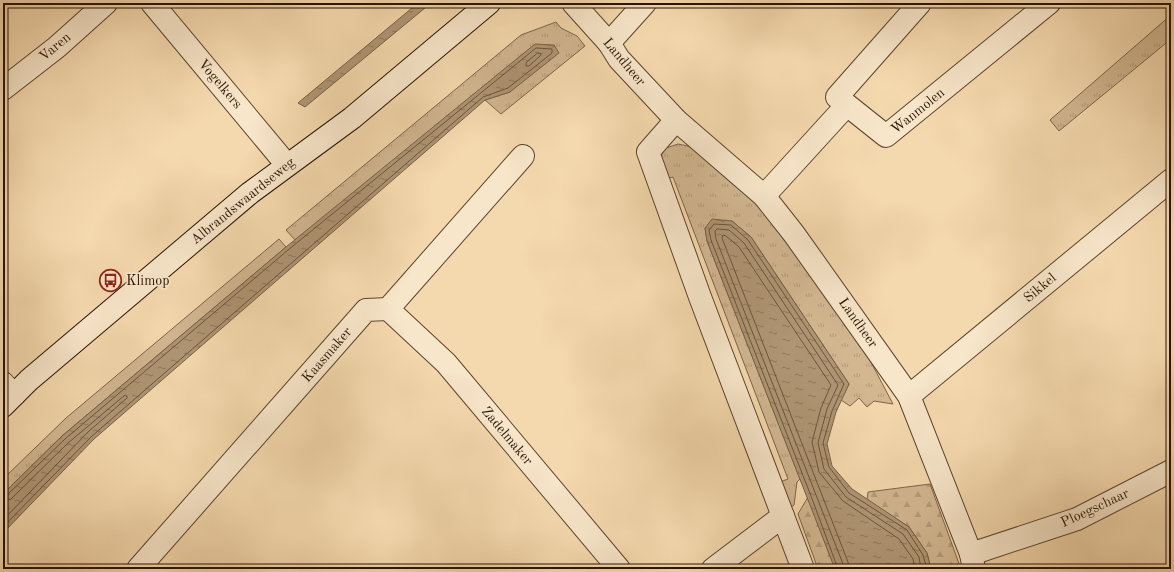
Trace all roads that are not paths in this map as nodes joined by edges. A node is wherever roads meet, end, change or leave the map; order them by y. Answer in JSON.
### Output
{"nodes":[{"id":1,"x":106,"y":3,"type":"edge"},
{"id":2,"x":152,"y":3,"type":"edge"},
{"id":3,"x":489,"y":3,"type":"edge"},
{"id":4,"x":573,"y":3,"type":"edge"},
{"id":5,"x":645,"y":3,"type":"edge"},
{"id":6,"x":920,"y":3,"type":"edge"},
{"id":7,"x":1049,"y":3,"type":"edge"},
{"id":8,"x":609,"y":43,"type":"junction"},
{"id":9,"x":3,"y":90,"type":"edge"},
{"id":10,"x":846,"y":106,"type":"junction"},
{"id":11,"x":676,"y":120,"type":"junction"},
{"id":12,"x":523,"y":156,"type":"dead end"},
{"id":13,"x":287,"y":165,"type":"junction"},
{"id":14,"x":1171,"y":180,"type":"edge"},
{"id":15,"x":764,"y":196,"type":"junction"},
{"id":16,"x":388,"y":309,"type":"junction"},
{"id":17,"x":7,"y":395,"type":"edge"},
{"id":18,"x":909,"y":396,"type":"junction"},
{"id":19,"x":1171,"y":470,"type":"edge"},
{"id":20,"x":783,"y":516,"type":"junction"},
{"id":21,"x":972,"y":562,"type":"edge"},
{"id":22,"x":138,"y":569,"type":"edge"},
{"id":23,"x":619,"y":569,"type":"edge"},
{"id":24,"x":713,"y":569,"type":"edge"},
{"id":25,"x":803,"y":569,"type":"edge"}],
"edges":[{"from":1,"to":9,"type":"street","name":"Varen"},
{"from":2,"to":13,"type":"street","name":"Vogelkers"},
{"from":3,"to":13,"type":"street","name":"Albrandswaardseweg"},
{"from":4,"to":8,"type":"street","name":"Landheer"},
{"from":5,"to":8,"type":"street"},
{"from":6,"to":10,"type":"street"},
{"from":7,"to":10,"type":"street","name":"Wanmolen"},
{"from":8,"to":11,"type":"street","name":"Landheer"},
{"from":10,"to":15,"type":"street"},
{"from":11,"to":15,"type":"street","name":"Landheer"},
{"from":11,"to":20,"type":"street"},
{"from":12,"to":16,"type":"street"},
{"from":13,"to":17,"type":"street","name":"Albrandswaardseweg"},
{"from":14,"to":18,"type":"street","name":"Sikkel"},
{"from":15,"to":18,"type":"street","name":"Landheer"},
{"from":16,"to":22,"type":"street","name":"Kaasmaker"},
{"from":16,"to":23,"type":"street","name":"Zadelmaker"},
{"from":18,"to":21,"type":"street","name":"Landheer"},
{"from":19,"to":21,"type":"street","name":"Ploegschaar"},
{"from":20,"to":24,"type":"street"},
{"from":20,"to":25,"type":"street"}]}
